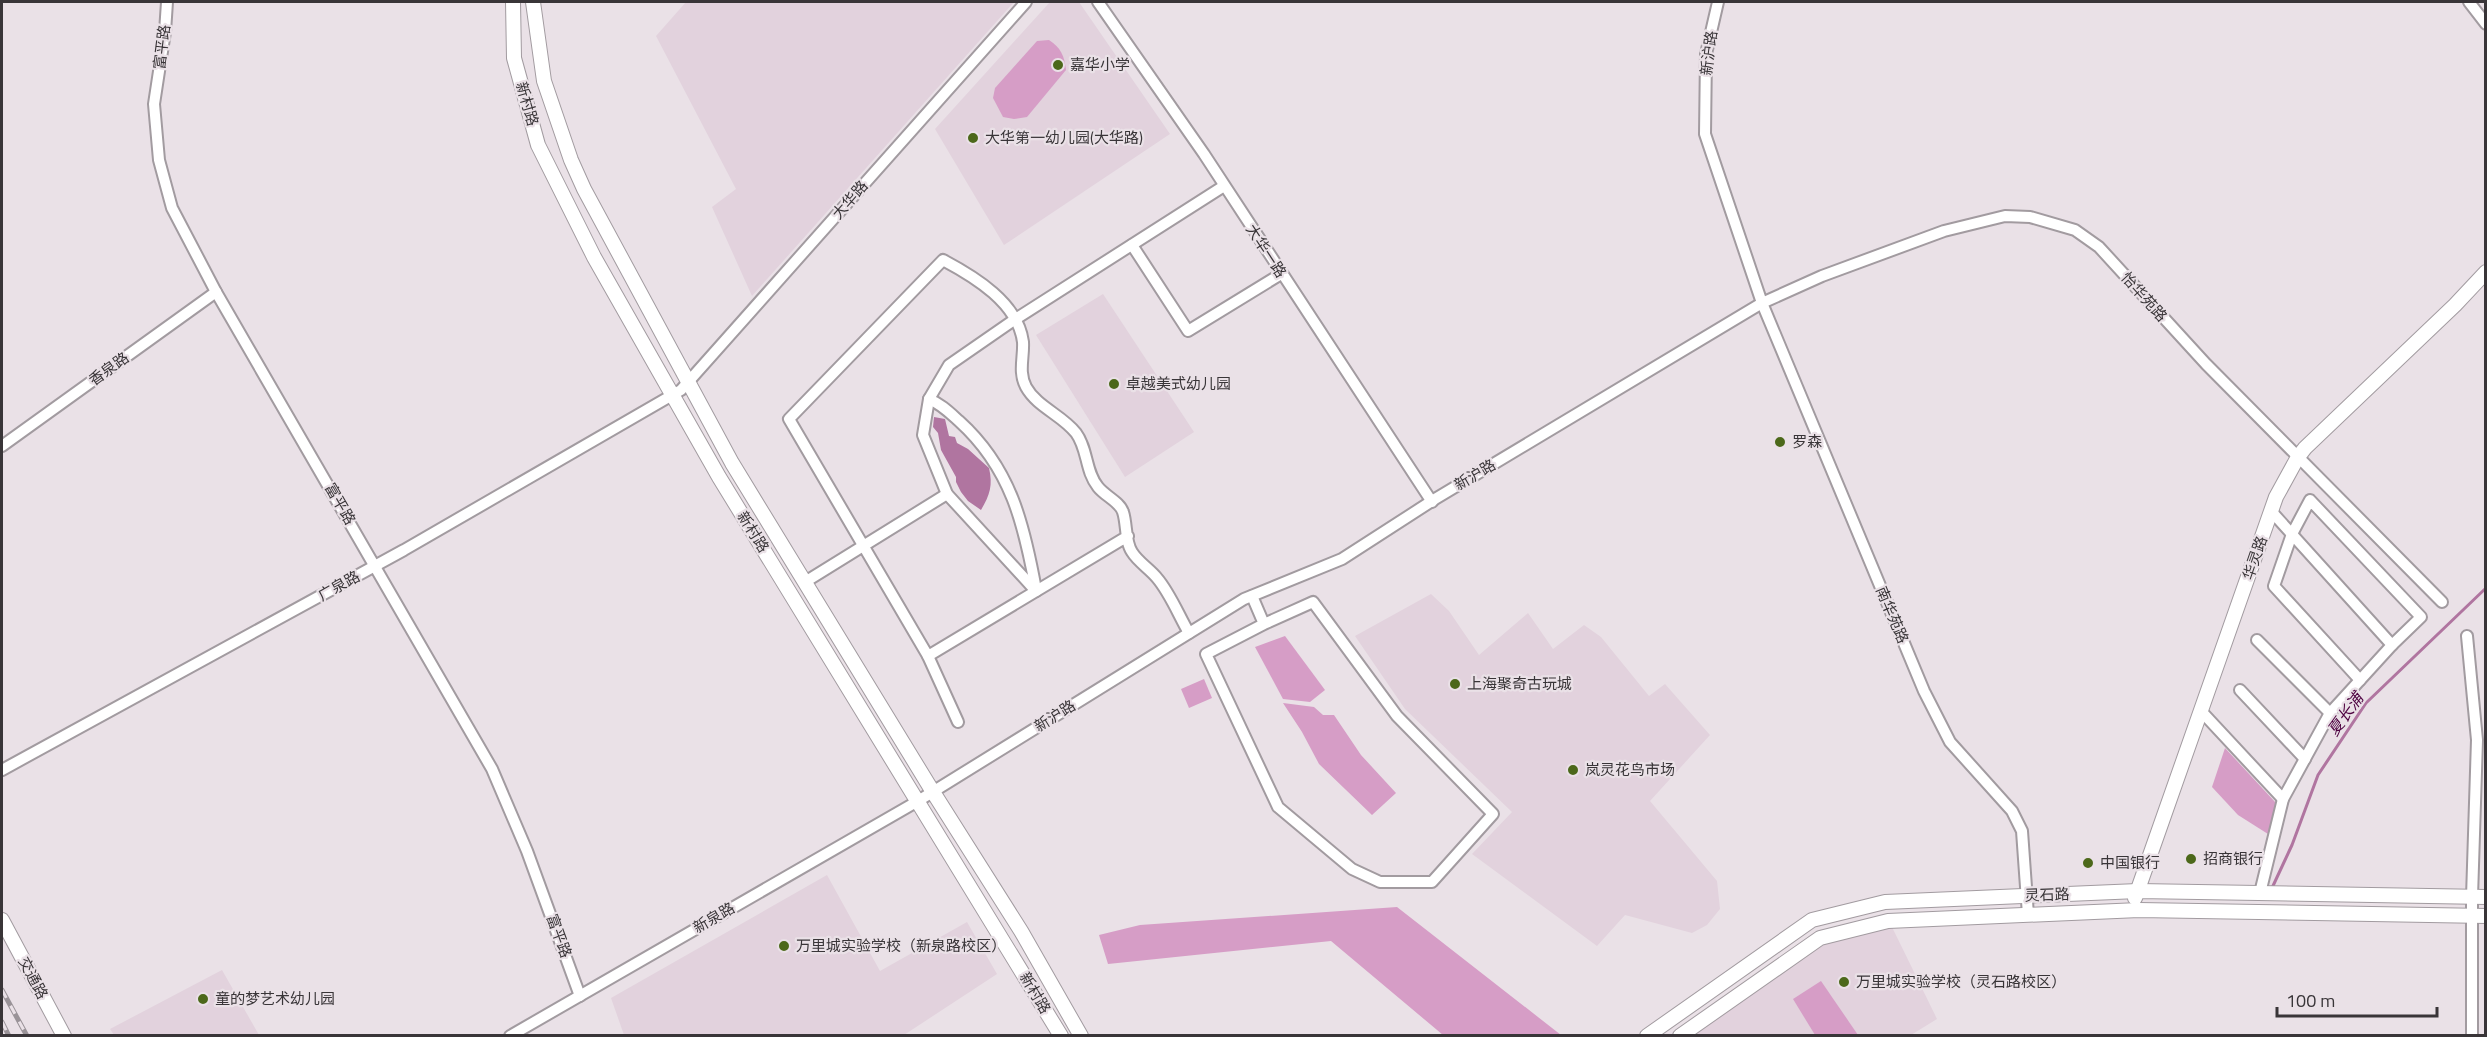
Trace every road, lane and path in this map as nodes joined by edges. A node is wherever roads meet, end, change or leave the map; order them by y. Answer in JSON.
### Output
{"nodes":[{"id":1,"x":167,"y":2,"type":"edge"},
{"id":2,"x":513,"y":2,"type":"edge"},
{"id":3,"x":533,"y":2,"type":"edge"},
{"id":4,"x":1026,"y":2,"type":"edge"},
{"id":5,"x":1098,"y":2,"type":"edge"},
{"id":6,"x":1718,"y":2,"type":"edge"},
{"id":7,"x":2469,"y":2,"type":"edge"},
{"id":8,"x":2486,"y":24,"type":"edge"},
{"id":9,"x":1224,"y":186,"type":"junction"},
{"id":10,"x":1132,"y":245,"type":"junction"},
{"id":11,"x":2486,"y":272,"type":"edge"},
{"id":12,"x":1281,"y":274,"type":"junction"},
{"id":13,"x":216,"y":292,"type":"junction"},
{"id":14,"x":1762,"y":303,"type":"junction"},
{"id":15,"x":1014,"y":320,"type":"junction"},
{"id":16,"x":690,"y":383,"type":"junction"},
{"id":17,"x":672,"y":396,"type":"junction"},
{"id":18,"x":929,"y":399,"type":"junction"},
{"id":19,"x":2,"y":446,"type":"edge"},
{"id":20,"x":2298,"y":457,"type":"junction"},
{"id":21,"x":947,"y":494,"type":"junction"},
{"id":22,"x":1432,"y":502,"type":"junction"},
{"id":23,"x":2271,"y":511,"type":"junction"},
{"id":24,"x":2292,"y":534,"type":"junction"},
{"id":25,"x":1128,"y":536,"type":"junction"},
{"id":26,"x":863,"y":546,"type":"junction"},
{"id":27,"x":376,"y":566,"type":"junction"},
{"id":28,"x":805,"y":582,"type":"junction"},
{"id":29,"x":1036,"y":591,"type":"junction"},
{"id":30,"x":1252,"y":596,"type":"junction"},
{"id":31,"x":2442,"y":602,"type":"dead end"},
{"id":32,"x":1264,"y":624,"type":"junction"},
{"id":33,"x":1189,"y":633,"type":"junction"},
{"id":34,"x":2467,"y":636,"type":"dead end"},
{"id":35,"x":2257,"y":640,"type":"dead end"},
{"id":36,"x":2392,"y":645,"type":"junction"},
{"id":37,"x":928,"y":656,"type":"junction"},
{"id":38,"x":2360,"y":680,"type":"junction"},
{"id":39,"x":2240,"y":690,"type":"dead end"},
{"id":40,"x":2201,"y":711,"type":"junction"},
{"id":41,"x":2330,"y":713,"type":"junction"},
{"id":42,"x":958,"y":722,"type":"dead end"},
{"id":43,"x":2305,"y":759,"type":"junction"},
{"id":44,"x":2,"y":770,"type":"edge"},
{"id":45,"x":933,"y":792,"type":"junction"},
{"id":46,"x":2283,"y":800,"type":"junction"},
{"id":47,"x":918,"y":801,"type":"junction"},
{"id":48,"x":2486,"y":839,"type":"edge"},
{"id":49,"x":2474,"y":850,"type":"junction"},
{"id":50,"x":2138,"y":891,"type":"junction"},
{"id":51,"x":2260,"y":893,"type":"junction"},
{"id":52,"x":2025,"y":896,"type":"junction"},
{"id":53,"x":2479,"y":897,"type":"edge"},
{"id":54,"x":2129,"y":911,"type":"junction"},
{"id":55,"x":2028,"y":915,"type":"junction"},
{"id":56,"x":2479,"y":916,"type":"edge"},
{"id":57,"x":2,"y":920,"type":"edge"},
{"id":58,"x":580,"y":996,"type":"junction"},
{"id":59,"x":64,"y":1035,"type":"edge"},
{"id":60,"x":510,"y":1035,"type":"edge"},
{"id":61,"x":1061,"y":1035,"type":"edge"},
{"id":62,"x":1081,"y":1035,"type":"edge"},
{"id":63,"x":1647,"y":1035,"type":"edge"},
{"id":64,"x":1680,"y":1035,"type":"edge"},
{"id":65,"x":2472,"y":1035,"type":"edge"}],
"edges":[{"from":1,"to":13,"type":"street","name":"富平路"},
{"from":2,"to":17,"type":"main road","name":"新村路"},
{"from":3,"to":16,"type":"main road","name":"新村路"},
{"from":4,"to":16,"type":"street","name":"大华路"},
{"from":5,"to":9,"type":"street","name":"大华一路"},
{"from":6,"to":14,"type":"street","name":"新沪路"},
{"from":7,"to":8,"type":"street"},
{"from":9,"to":10,"type":"street"},
{"from":9,"to":12,"type":"street","name":"大华一路"},
{"from":10,"to":12,"type":"street"},
{"from":10,"to":15,"type":"street"},
{"from":11,"to":20,"type":"main road","name":"华灵路"},
{"from":12,"to":22,"type":"street","name":"大华一路"},
{"from":13,"to":19,"type":"street","name":"香泉路"},
{"from":13,"to":27,"type":"street","name":"富平路"},
{"from":14,"to":20,"type":"street","name":"怡华苑路"},
{"from":14,"to":22,"type":"street","name":"新沪路"},
{"from":14,"to":52,"type":"street","name":"南华苑路"},
{"from":15,"to":18,"type":"street"},
{"from":15,"to":25,"type":"street"},
{"from":15,"to":26,"type":"street"},
{"from":16,"to":17,"type":"street","name":"大华路"},
{"from":16,"to":28,"type":"main road","name":"新村路"},
{"from":17,"to":27,"type":"street","name":"广泉路"},
{"from":17,"to":47,"type":"main road","name":"新村路"},
{"from":18,"to":21,"type":"street"},
{"from":18,"to":29,"type":"street"},
{"from":20,"to":23,"type":"main road","name":"华灵路"},
{"from":20,"to":31,"type":"street","name":"怡华苑路"},
{"from":21,"to":26,"type":"street"},
{"from":21,"to":29,"type":"street"},
{"from":22,"to":30,"type":"street","name":"新沪路"},
{"from":23,"to":24,"type":"street"},
{"from":23,"to":40,"type":"main road","name":"华灵路"},
{"from":24,"to":36,"type":"street"},
{"from":24,"to":36,"type":"street"},
{"from":24,"to":38,"type":"street"},
{"from":25,"to":29,"type":"street"},
{"from":25,"to":33,"type":"street"},
{"from":26,"to":28,"type":"street"},
{"from":26,"to":37,"type":"street"},
{"from":27,"to":44,"type":"street","name":"广泉路"},
{"from":27,"to":58,"type":"street","name":"富平路"},
{"from":28,"to":45,"type":"main road","name":"新村路"},
{"from":29,"to":37,"type":"street"},
{"from":30,"to":32,"type":"street"},
{"from":30,"to":33,"type":"street","name":"新沪路"},
{"from":32,"to":32,"type":"street"},
{"from":33,"to":45,"type":"street","name":"新沪路"},
{"from":34,"to":49,"type":"street"},
{"from":35,"to":41,"type":"street"},
{"from":36,"to":38,"type":"street"},
{"from":37,"to":42,"type":"street"},
{"from":38,"to":41,"type":"street"},
{"from":39,"to":43,"type":"street"},
{"from":40,"to":46,"type":"street"},
{"from":40,"to":50,"type":"main road","name":"华灵路"},
{"from":41,"to":43,"type":"street"},
{"from":43,"to":46,"type":"street"},
{"from":45,"to":47,"type":"street","name":"新沪路"},
{"from":45,"to":62,"type":"main road","name":"新村路"},
{"from":46,"to":51,"type":"street"},
{"from":47,"to":58,"type":"street","name":"新泉路"},
{"from":47,"to":61,"type":"main road","name":"新村路"},
{"from":48,"to":49,"type":"street"},
{"from":49,"to":53,"type":"street"},
{"from":50,"to":51,"type":"main road","name":"灵石路"},
{"from":50,"to":52,"type":"main road","name":"灵石路"},
{"from":50,"to":54,"type":"main road","name":"华灵路"},
{"from":51,"to":53,"type":"main road","name":"灵石路"},
{"from":52,"to":55,"type":"street","name":"南华苑路"},
{"from":52,"to":63,"type":"main road","name":"灵石路"},
{"from":53,"to":56,"type":"street"},
{"from":54,"to":55,"type":"main road","name":"灵石路"},
{"from":54,"to":56,"type":"main road","name":"灵石路"},
{"from":55,"to":64,"type":"main road","name":"灵石路"},
{"from":56,"to":65,"type":"street"},
{"from":57,"to":59,"type":"main road","name":"交通路"},
{"from":58,"to":60,"type":"street","name":"新泉路"}]}
